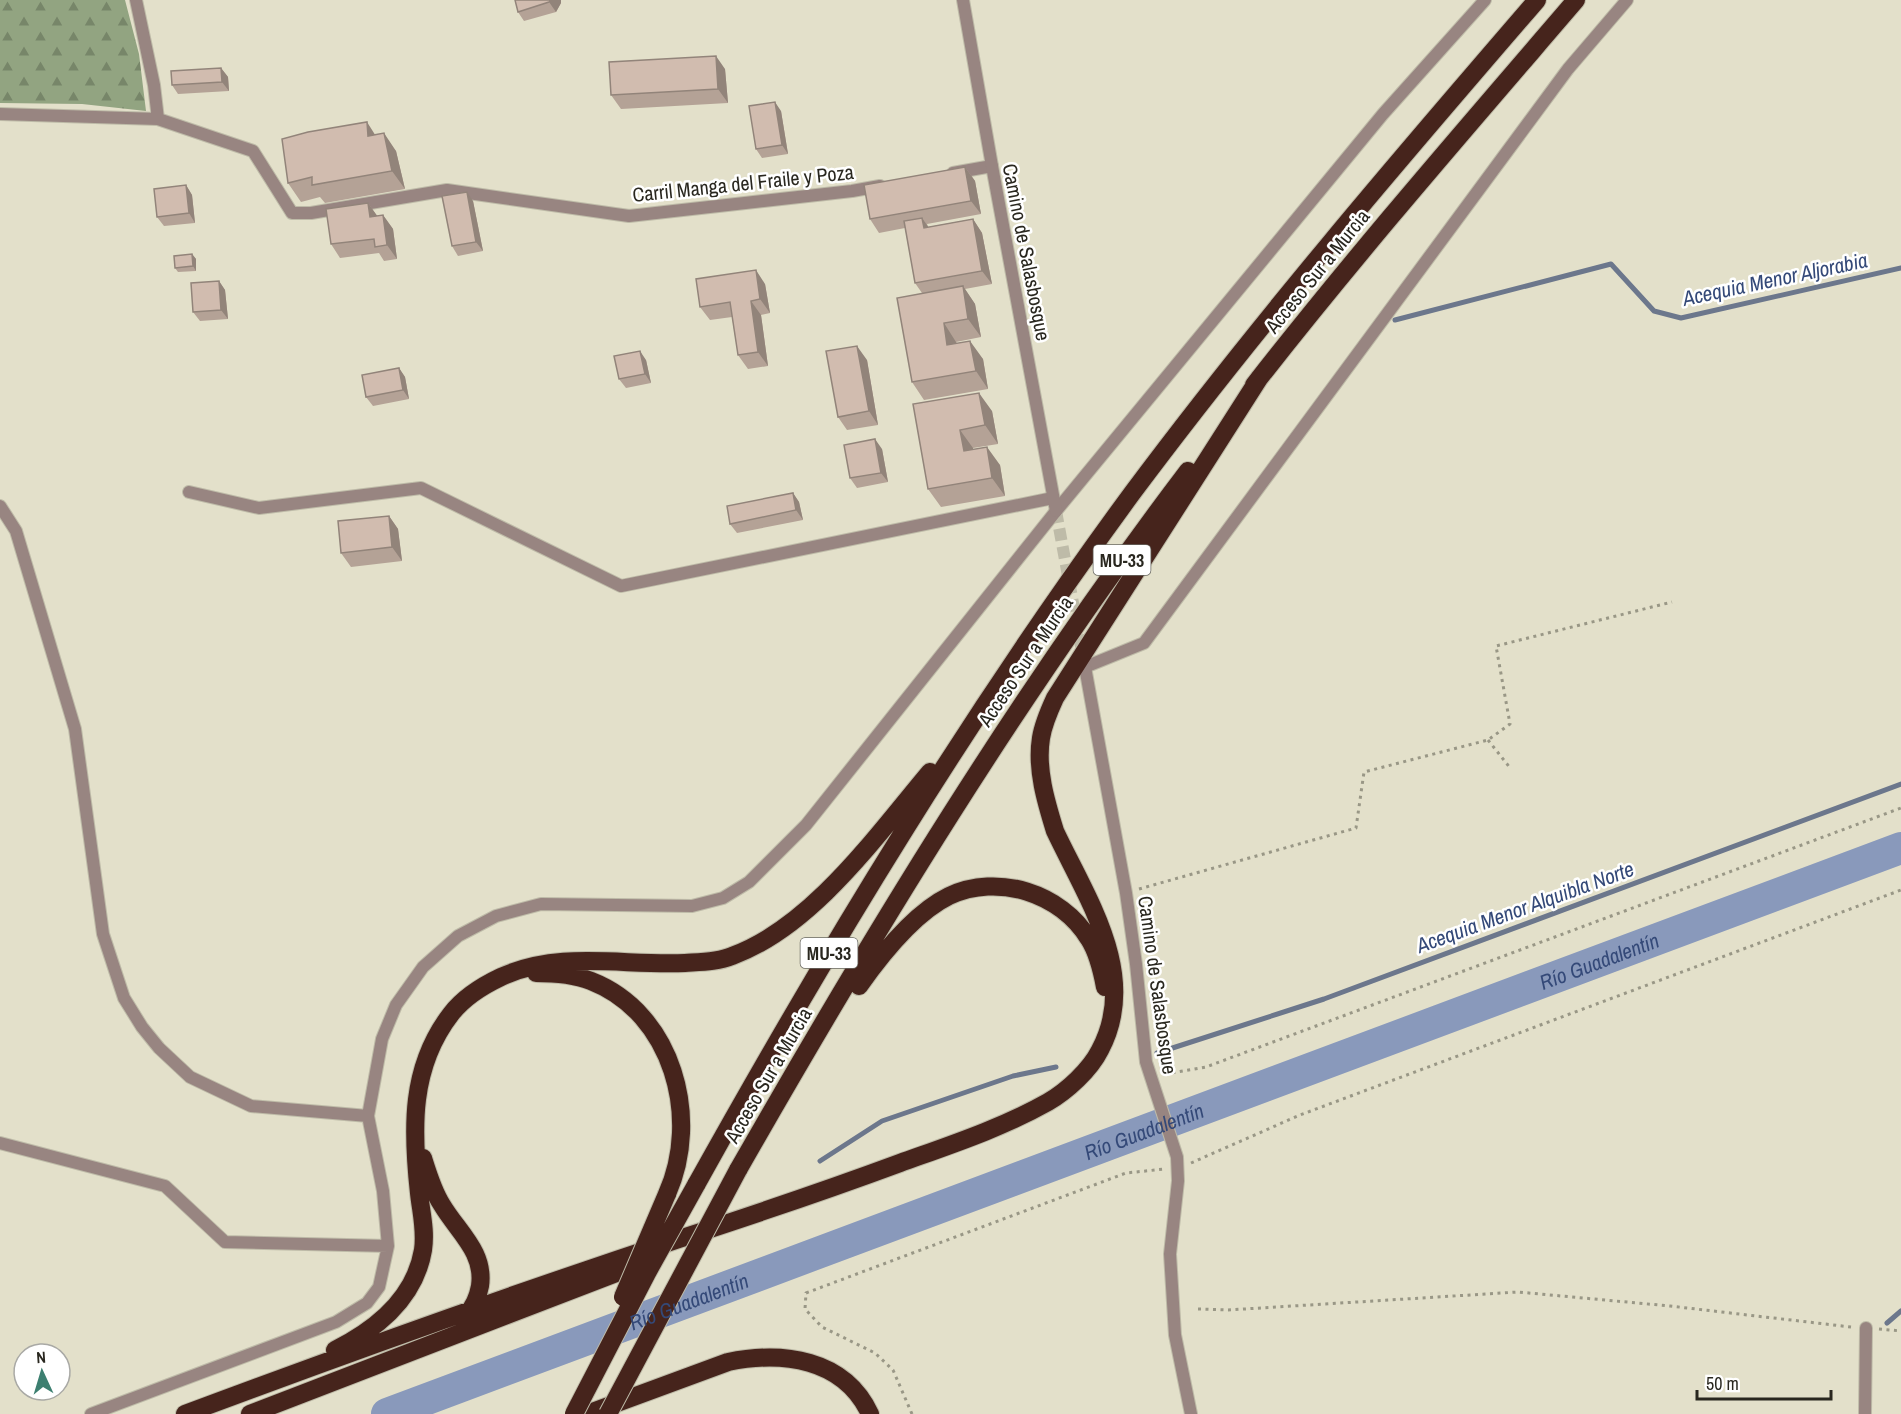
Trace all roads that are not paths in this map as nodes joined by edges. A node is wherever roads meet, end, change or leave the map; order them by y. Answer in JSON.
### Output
{"nodes":[{"id":1,"x":136,"y":0,"type":"edge"},
{"id":2,"x":963,"y":0,"type":"edge"},
{"id":3,"x":1485,"y":0,"type":"edge"},
{"id":4,"x":1537,"y":0,"type":"edge"},
{"id":5,"x":1576,"y":0,"type":"edge"},
{"id":6,"x":1627,"y":0,"type":"edge"},
{"id":7,"x":0,"y":114,"type":"edge"},
{"id":8,"x":158,"y":118,"type":"junction"},
{"id":9,"x":992,"y":166,"type":"junction"},
{"id":10,"x":945,"y":175,"type":"edge"},
{"id":11,"x":887,"y":185,"type":"edge"},
{"id":12,"x":1260,"y":377,"type":"junction"},
{"id":13,"x":189,"y":492,"type":"dead end"},
{"id":14,"x":1053,"y":498,"type":"junction"},
{"id":15,"x":0,"y":506,"type":"edge"},
{"id":16,"x":1056,"y":511,"type":"junction"},
{"id":17,"x":970,"y":726,"type":"junction"},
{"id":18,"x":493,"y":980,"type":"junction"},
{"id":19,"x":1100,"y":1052,"type":"junction"},
{"id":20,"x":782,"y":1092,"type":"junction"},
{"id":21,"x":368,"y":1116,"type":"junction"},
{"id":22,"x":415,"y":1129,"type":"junction"},
{"id":23,"x":0,"y":1143,"type":"edge"},
{"id":24,"x":798,"y":1200,"type":"junction"},
{"id":25,"x":388,"y":1246,"type":"junction"},
{"id":26,"x":677,"y":1283,"type":"junction"},
{"id":27,"x":472,"y":1309,"type":"junction"},
{"id":28,"x":1866,"y":1328,"type":"road end"},
{"id":29,"x":263,"y":1385,"type":"junction"},
{"id":30,"x":586,"y":1391,"type":"junction"},
{"id":31,"x":272,"y":1405,"type":"junction"},
{"id":32,"x":91,"y":1414,"type":"edge"},
{"id":33,"x":185,"y":1414,"type":"edge"},
{"id":34,"x":250,"y":1414,"type":"edge"},
{"id":35,"x":574,"y":1414,"type":"edge"},
{"id":36,"x":587,"y":1414,"type":"edge"},
{"id":37,"x":608,"y":1414,"type":"edge"},
{"id":38,"x":621,"y":1414,"type":"edge"},
{"id":39,"x":870,"y":1414,"type":"edge"},
{"id":40,"x":1191,"y":1414,"type":"edge"},
{"id":41,"x":1866,"y":1414,"type":"edge"}],
"edges":[{"from":1,"to":8,"type":"street"},
{"from":2,"to":9,"type":"street","name":"Camino de Salasbosque"},
{"from":3,"to":16,"type":"street"},
{"from":4,"to":17,"type":"highway","name":"Acceso Sur a Murcia","number":"MU-33"},
{"from":5,"to":12,"type":"highway","name":"Acceso Sur a Murcia","number":"MU-33"},
{"from":6,"to":40,"type":"street","name":"Camino de Salasbosque"},
{"from":7,"to":8,"type":"street","name":"Carril Manga del Fraile y Poza"},
{"from":8,"to":11,"type":"street","name":"Carril Manga del Fraile y Poza"},
{"from":9,"to":10,"type":"street"},
{"from":9,"to":14,"type":"street","name":"Camino de Salasbosque"},
{"from":12,"to":19,"type":"highway"},
{"from":12,"to":20,"type":"highway","name":"Acceso Sur a Murcia","number":"MU-33"},
{"from":13,"to":14,"type":"street"},
{"from":14,"to":16,"type":"street","name":"Camino de Salasbosque"},
{"from":15,"to":21,"type":"street"},
{"from":16,"to":21,"type":"street"},
{"from":17,"to":18,"type":"highway"},
{"from":17,"to":30,"type":"highway","name":"Acceso Sur a Murcia","number":"MU-33","bridge":true},
{"from":18,"to":22,"type":"highway"},
{"from":18,"to":30,"type":"highway","bridge":true},
{"from":19,"to":20,"type":"highway"},
{"from":19,"to":24,"type":"highway"},
{"from":20,"to":26,"type":"highway","name":"Acceso Sur a Murcia","number":"MU-33","bridge":true},
{"from":21,"to":25,"type":"street"},
{"from":22,"to":27,"type":"highway"},
{"from":22,"to":29,"type":"highway"},
{"from":23,"to":25,"type":"street"},
{"from":24,"to":27,"type":"highway"},
{"from":24,"to":31,"type":"highway"},
{"from":25,"to":32,"type":"street"},
{"from":26,"to":37,"type":"highway","name":"Acceso Sur a Murcia","number":"MU-33","bridge":true},
{"from":26,"to":38,"type":"highway","bridge":true},
{"from":27,"to":29,"type":"highway"},
{"from":27,"to":31,"type":"highway"},
{"from":28,"to":41,"type":"street"},
{"from":29,"to":33,"type":"highway"},
{"from":30,"to":35,"type":"highway","name":"Acceso Sur a Murcia","number":"MU-33","bridge":true},
{"from":31,"to":34,"type":"highway"},
{"from":36,"to":39,"type":"highway"}]}
